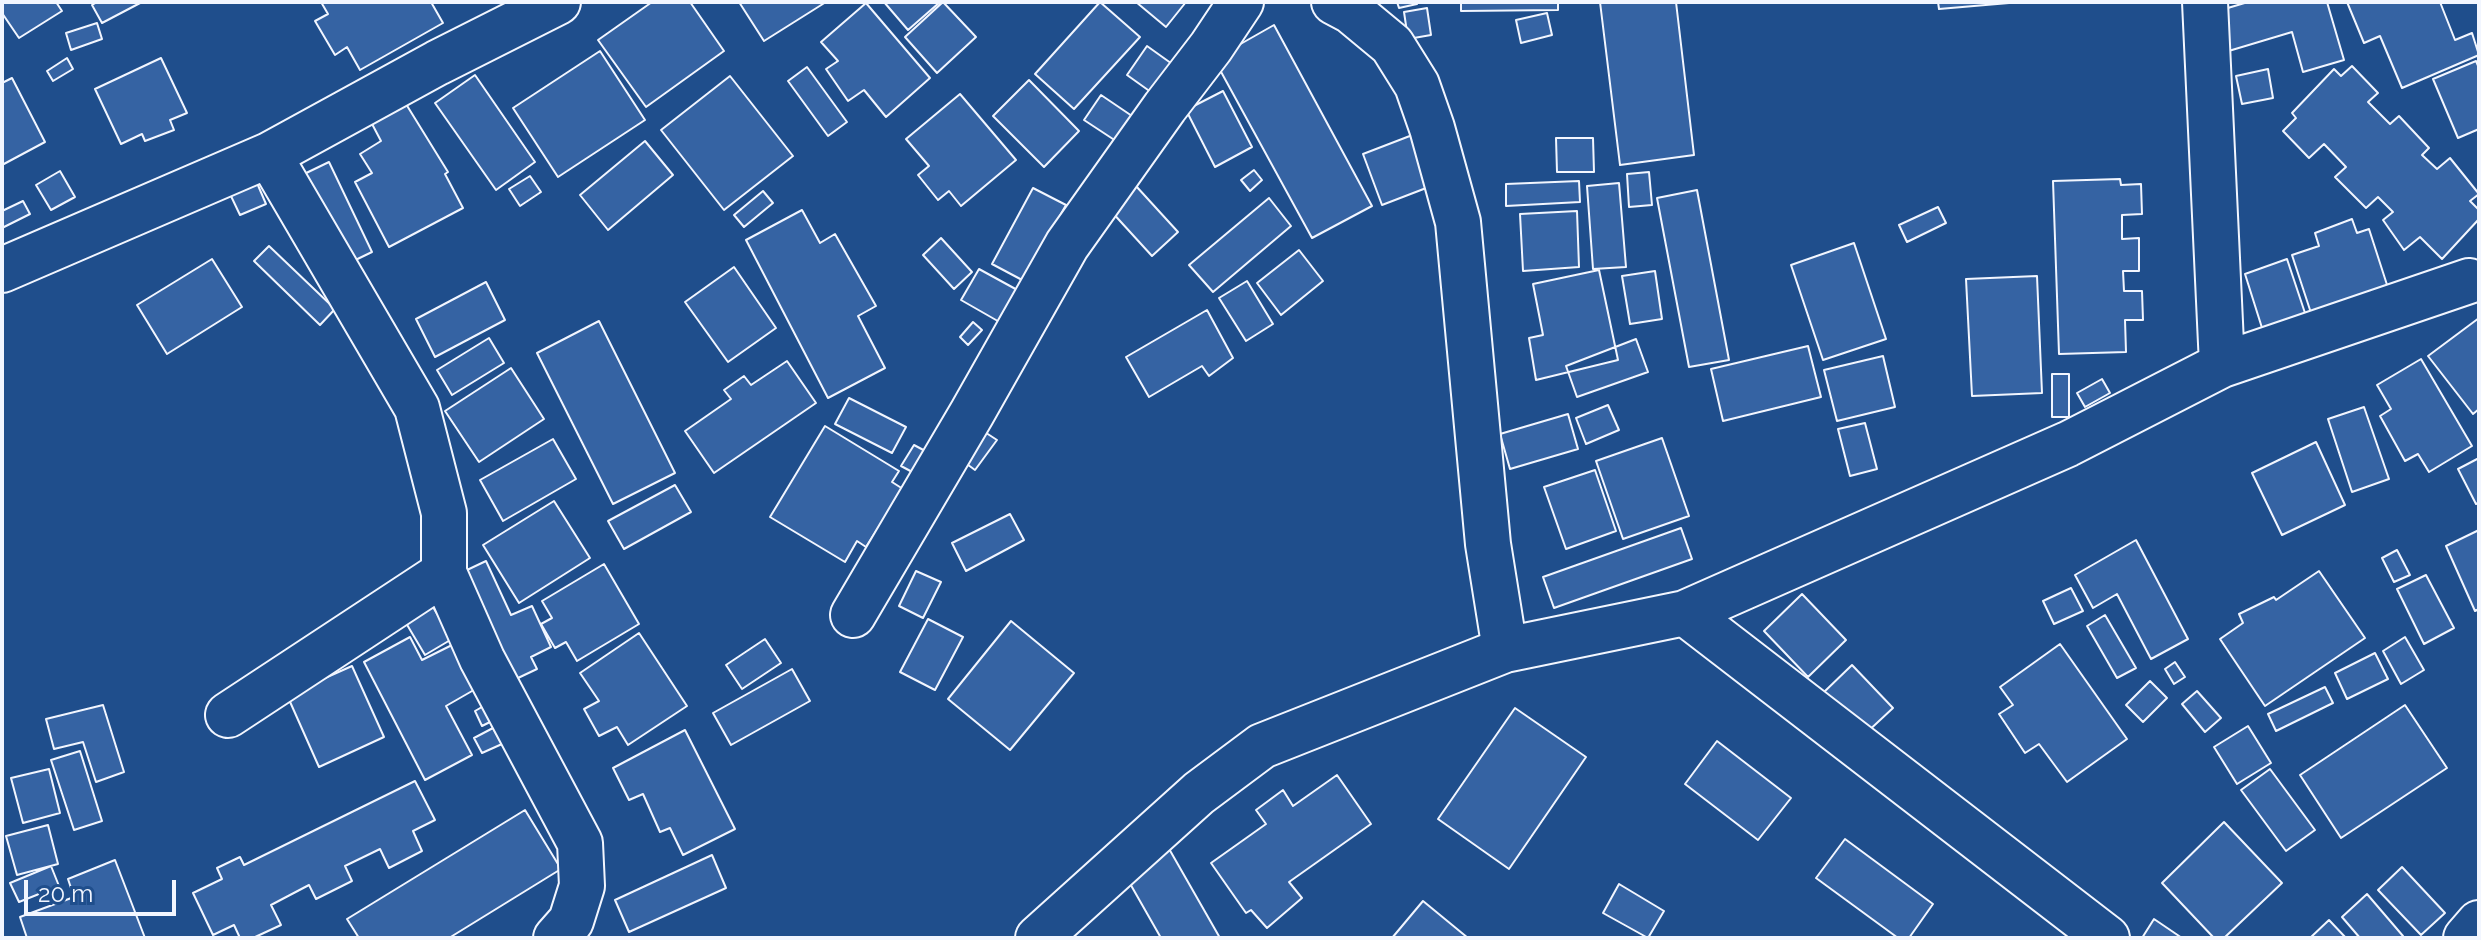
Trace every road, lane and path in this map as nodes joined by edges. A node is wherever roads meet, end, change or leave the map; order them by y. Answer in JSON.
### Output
{"nodes":[{"id":1,"x":558,"y":2,"type":"edge"},
{"id":2,"x":1241,"y":2,"type":"edge"},
{"id":3,"x":1334,"y":2,"type":"edge"},
{"id":4,"x":2205,"y":2,"type":"edge"},
{"id":5,"x":269,"y":155,"type":"junction"},
{"id":6,"x":2,"y":270,"type":"edge"},
{"id":7,"x":2469,"y":281,"type":"dead end"},
{"id":8,"x":2222,"y":365,"type":"junction"},
{"id":9,"x":444,"y":573,"type":"junction"},
{"id":10,"x":1685,"y":613,"type":"junction"},
{"id":11,"x":853,"y":615,"type":"dead end"},
{"id":12,"x":1505,"y":650,"type":"junction"},
{"id":13,"x":228,"y":715,"type":"dead end"},
{"id":14,"x":2479,"y":923,"type":"edge"},
{"id":15,"x":556,"y":938,"type":"edge"},
{"id":16,"x":1038,"y":938,"type":"edge"},
{"id":17,"x":2107,"y":938,"type":"edge"},
{"id":18,"x":2466,"y":938,"type":"edge"}],
"edges":[{"from":1,"to":5,"type":"street"},
{"from":2,"to":11,"type":"street"},
{"from":3,"to":12,"type":"street"},
{"from":4,"to":8,"type":"street"},
{"from":5,"to":6,"type":"street"},
{"from":5,"to":9,"type":"street"},
{"from":7,"to":8,"type":"street"},
{"from":8,"to":10,"type":"street"},
{"from":9,"to":13,"type":"street"},
{"from":9,"to":15,"type":"street"},
{"from":10,"to":12,"type":"street"},
{"from":10,"to":17,"type":"street"},
{"from":12,"to":16,"type":"street"},
{"from":14,"to":18,"type":"street"}]}
